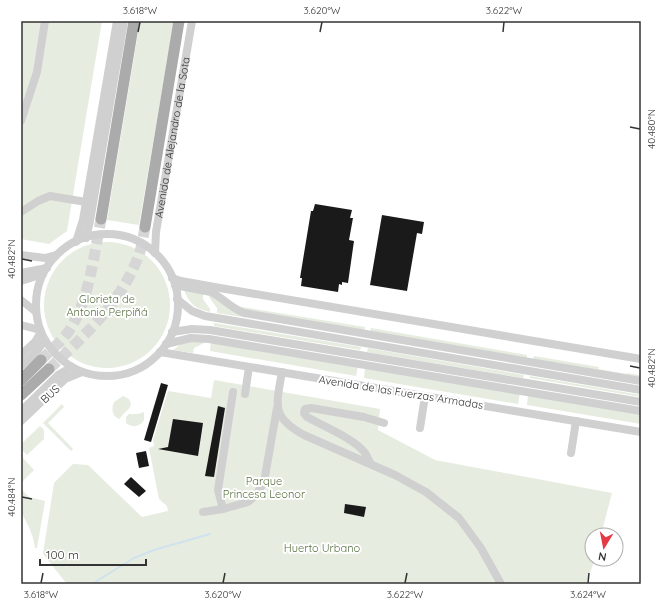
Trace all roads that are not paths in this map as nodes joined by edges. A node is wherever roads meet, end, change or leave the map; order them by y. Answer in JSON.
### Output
{"nodes":[{"id":1,"x":45,"y":21,"type":"edge"},
{"id":2,"x":117,"y":21,"type":"edge"},
{"id":3,"x":124,"y":21,"type":"edge"},
{"id":4,"x":134,"y":21,"type":"edge"},
{"id":5,"x":179,"y":21,"type":"edge"},
{"id":6,"x":192,"y":21,"type":"edge"},
{"id":7,"x":21,"y":121,"type":"edge"},
{"id":8,"x":86,"y":202,"type":"junction"},
{"id":9,"x":21,"y":212,"type":"edge"},
{"id":10,"x":101,"y":219,"type":"tunnel mouth"},
{"id":11,"x":145,"y":227,"type":"tunnel mouth"},
{"id":12,"x":86,"y":238,"type":"junction"},
{"id":13,"x":76,"y":242,"type":"junction"},
{"id":14,"x":155,"y":253,"type":"junction"},
{"id":15,"x":21,"y":255,"type":"edge"},
{"id":16,"x":57,"y":255,"type":"junction"},
{"id":17,"x":45,"y":271,"type":"junction"},
{"id":18,"x":21,"y":272,"type":"edge"},
{"id":19,"x":21,"y":282,"type":"edge"},
{"id":20,"x":173,"y":282,"type":"junction"},
{"id":21,"x":21,"y":300,"type":"edge"},
{"id":22,"x":177,"y":300,"type":"junction"},
{"id":23,"x":36,"y":312,"type":"junction"},
{"id":24,"x":21,"y":325,"type":"edge"},
{"id":25,"x":41,"y":331,"type":"junction"},
{"id":26,"x":172,"y":332,"type":"junction"},
{"id":27,"x":45,"y":340,"type":"junction"},
{"id":28,"x":166,"y":344,"type":"junction"},
{"id":29,"x":160,"y":352,"type":"junction"},
{"id":30,"x":21,"y":356,"type":"edge"},
{"id":31,"x":641,"y":359,"type":"edge"},
{"id":32,"x":41,"y":360,"type":"tunnel mouth"},
{"id":33,"x":21,"y":366,"type":"edge"},
{"id":34,"x":249,"y":366,"type":"junction"},
{"id":35,"x":72,"y":367,"type":"junction"},
{"id":36,"x":49,"y":369,"type":"tunnel mouth"},
{"id":37,"x":82,"y":372,"type":"junction"},
{"id":38,"x":282,"y":372,"type":"junction"},
{"id":39,"x":21,"y":380,"type":"edge"},
{"id":40,"x":641,"y":381,"type":"edge"},
{"id":41,"x":641,"y":390,"type":"edge"},
{"id":42,"x":233,"y":392,"type":"dead end"},
{"id":43,"x":245,"y":394,"type":"dead end"},
{"id":44,"x":21,"y":395,"type":"edge"},
{"id":45,"x":425,"y":396,"type":"junction"},
{"id":46,"x":641,"y":402,"type":"edge"},
{"id":47,"x":277,"y":408,"type":"junction"},
{"id":48,"x":21,"y":410,"type":"edge"},
{"id":49,"x":641,"y":411,"type":"edge"},
{"id":50,"x":21,"y":421,"type":"edge"},
{"id":51,"x":576,"y":421,"type":"junction"},
{"id":52,"x":384,"y":423,"type":"dead end"},
{"id":53,"x":420,"y":428,"type":"dead end"},
{"id":54,"x":641,"y":432,"type":"edge"},
{"id":55,"x":571,"y":453,"type":"dead end"},
{"id":56,"x":370,"y":464,"type":"junction"},
{"id":57,"x":223,"y":509,"type":"junction"},
{"id":58,"x":203,"y":512,"type":"dead end"},
{"id":59,"x":501,"y":584,"type":"edge"}],
"edges":[{"from":1,"to":7,"type":"street"},
{"from":2,"to":8,"type":"street"},
{"from":3,"to":12,"type":"street"},
{"from":4,"to":10,"type":"main road"},
{"from":5,"to":11,"type":"main road","name":"Avenida de Alejandro de la Sota"},
{"from":6,"to":14,"type":"street","name":"Avenida de Alejandro de la Sota"},
{"from":8,"to":9,"type":"street"},
{"from":8,"to":13,"type":"street"},
{"from":12,"to":13,"type":"street"},
{"from":12,"to":14,"type":"street"},
{"from":13,"to":16,"type":"street"},
{"from":14,"to":20,"type":"street"},
{"from":15,"to":16,"type":"street"},
{"from":16,"to":17,"type":"street"},
{"from":17,"to":18,"type":"street"},
{"from":17,"to":19,"type":"street"},
{"from":17,"to":23,"type":"street"},
{"from":20,"to":22,"type":"street"},
{"from":20,"to":31,"type":"street"},
{"from":20,"to":40,"type":"street"},
{"from":21,"to":23,"type":"street"},
{"from":22,"to":26,"type":"street"},
{"from":22,"to":41,"type":"street"},
{"from":23,"to":25,"type":"street"},
{"from":24,"to":25,"type":"street"},
{"from":25,"to":27,"type":"street"},
{"from":25,"to":30,"type":"street"},
{"from":26,"to":28,"type":"street"},
{"from":26,"to":46,"type":"street"},
{"from":27,"to":33,"type":"street"},
{"from":27,"to":35,"type":"street"},
{"from":28,"to":29,"type":"street"},
{"from":28,"to":49,"type":"street","name":"Avenida de las Fuerzas Armadas"},
{"from":29,"to":34,"type":"street","name":"Avenida de las Fuerzas Armadas"},
{"from":29,"to":37,"type":"street"},
{"from":32,"to":39,"type":"main road"},
{"from":34,"to":38,"type":"street","name":"Avenida de las Fuerzas Armadas"},
{"from":34,"to":43,"type":"street"},
{"from":35,"to":37,"type":"street"},
{"from":35,"to":48,"type":"street"},
{"from":36,"to":44,"type":"main road"},
{"from":37,"to":50,"type":"street","name":"BUS"},
{"from":38,"to":45,"type":"street","name":"Avenida de las Fuerzas Armadas"},
{"from":38,"to":47,"type":"street"},
{"from":42,"to":57,"type":"street"},
{"from":45,"to":51,"type":"street","name":"Avenida de las Fuerzas Armadas"},
{"from":45,"to":53,"type":"street"},
{"from":47,"to":56,"type":"street"},
{"from":47,"to":57,"type":"street"},
{"from":51,"to":54,"type":"street","name":"Avenida de las Fuerzas Armadas"},
{"from":51,"to":55,"type":"street"},
{"from":52,"to":56,"type":"street"},
{"from":56,"to":59,"type":"street"},
{"from":57,"to":58,"type":"street"}]}
